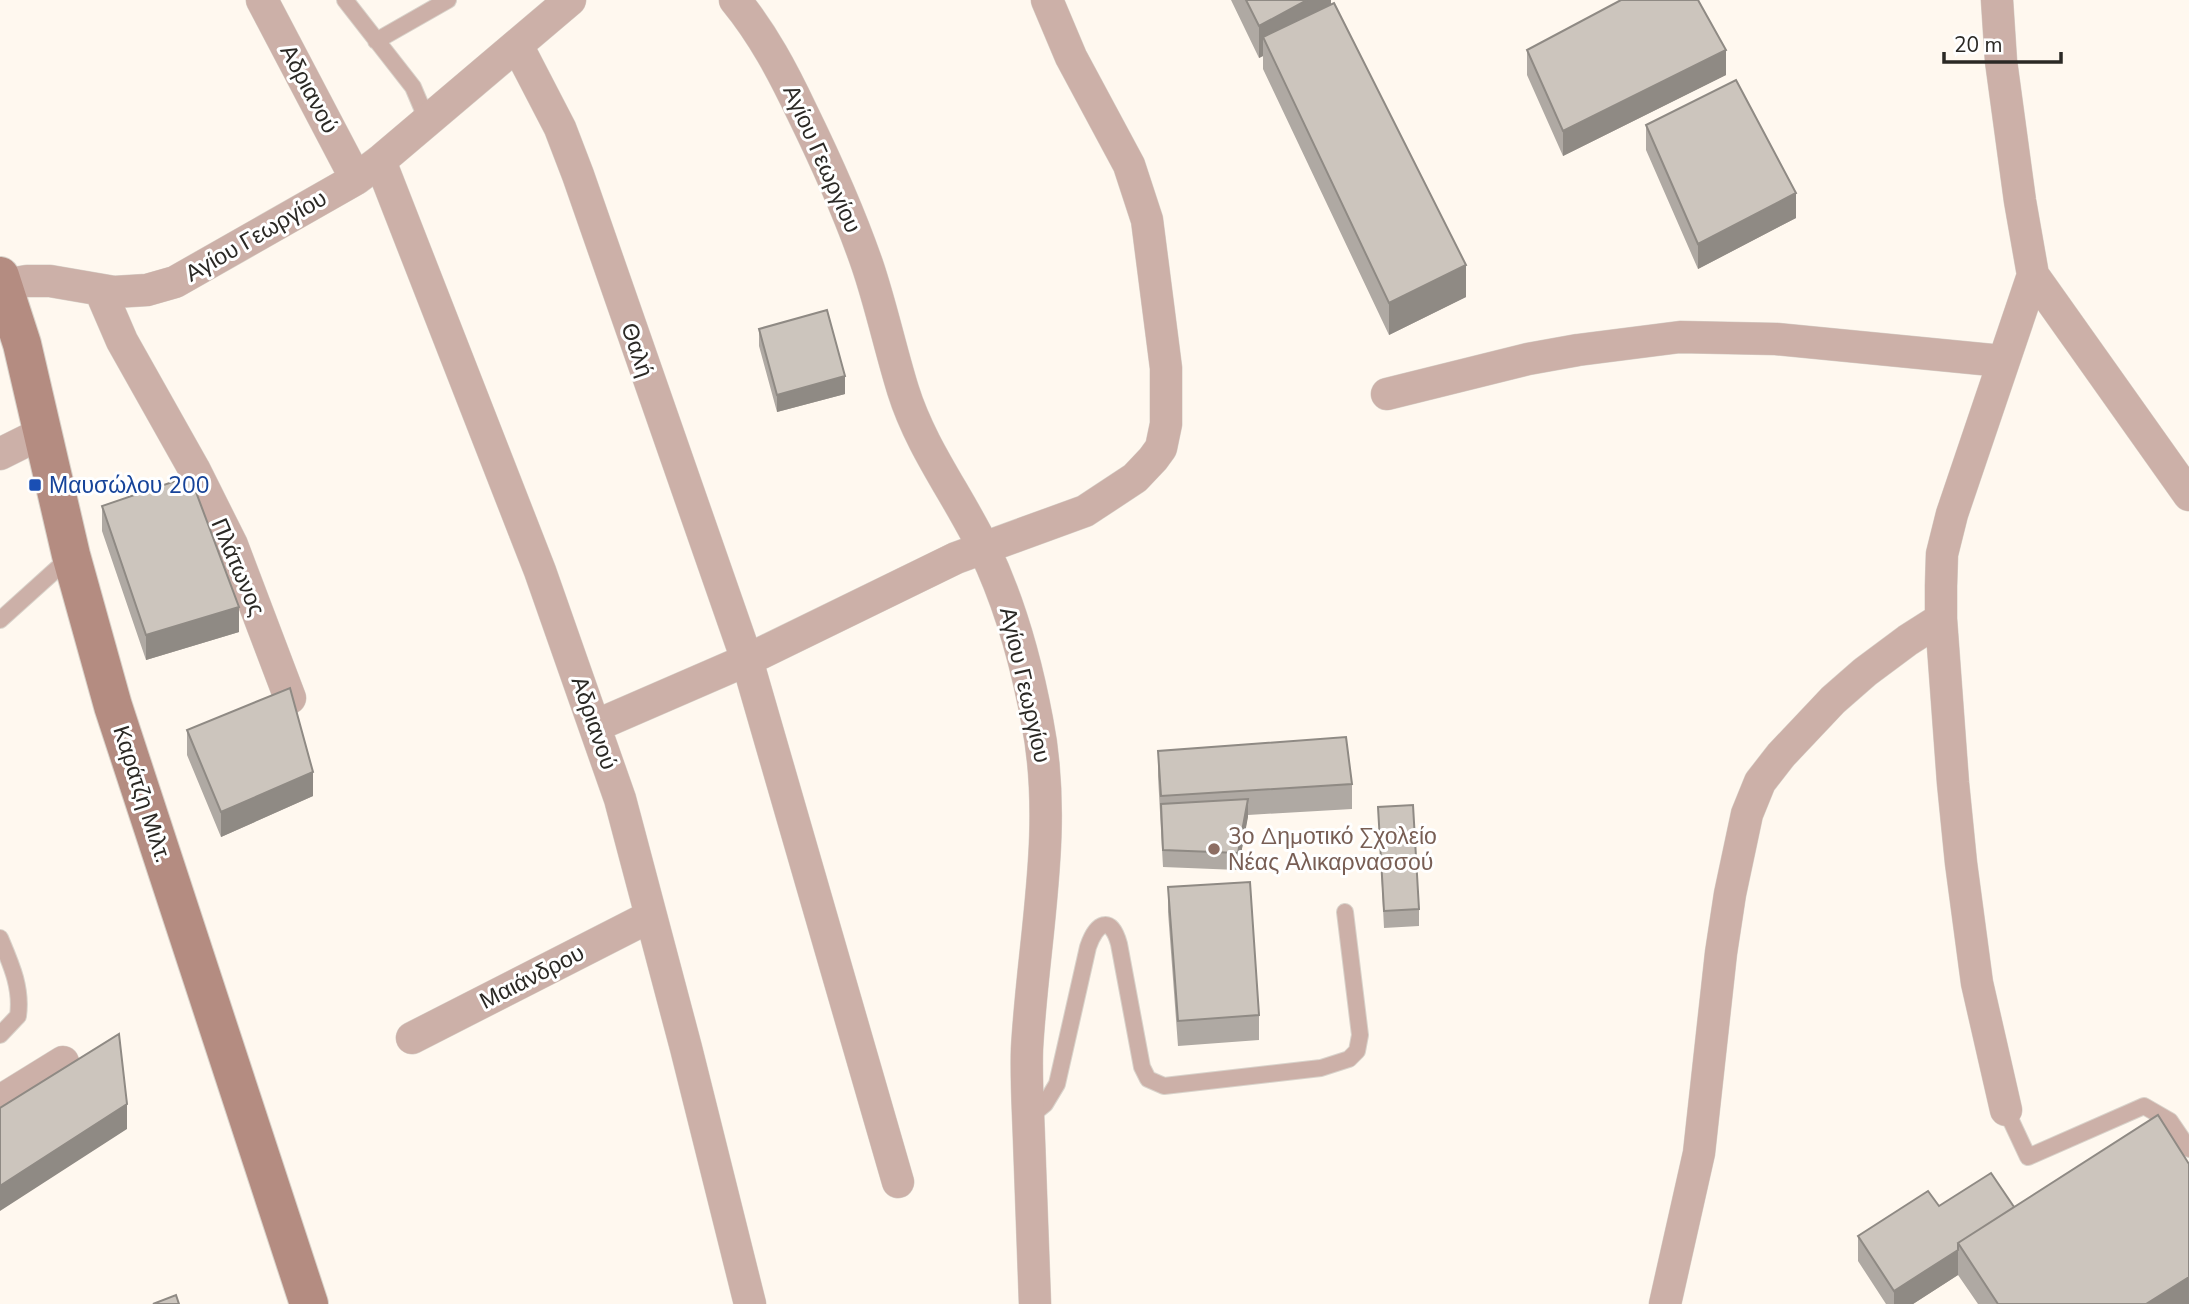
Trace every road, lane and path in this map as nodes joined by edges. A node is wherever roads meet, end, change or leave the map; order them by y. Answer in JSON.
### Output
{"nodes":[{"id":1,"x":262,"y":0,"type":"edge"},
{"id":2,"x":345,"y":0,"type":"edge"},
{"id":3,"x":448,"y":0,"type":"edge"},
{"id":4,"x":570,"y":0,"type":"edge"},
{"id":5,"x":735,"y":0,"type":"edge"},
{"id":6,"x":1046,"y":0,"type":"edge"},
{"id":7,"x":1997,"y":0,"type":"edge"},
{"id":8,"x":376,"y":41,"type":"junction"},
{"id":9,"x":517,"y":45,"type":"junction"},
{"id":10,"x":426,"y":120,"type":"junction"},
{"id":11,"x":368,"y":170,"type":"junction"},
{"id":12,"x":2033,"y":275,"type":"junction"},
{"id":13,"x":2,"y":281,"type":"edge"},
{"id":14,"x":100,"y":290,"type":"junction"},
{"id":15,"x":2002,"y":361,"type":"junction"},
{"id":16,"x":1387,"y":394,"type":"dead end"},
{"id":17,"x":44,"y":432,"type":"junction"},
{"id":18,"x":0,"y":454,"type":"edge"},
{"id":19,"x":2189,"y":495,"type":"edge"},
{"id":20,"x":983,"y":547,"type":"junction"},
{"id":21,"x":71,"y":555,"type":"junction"},
{"id":22,"x":1941,"y":619,"type":"junction"},
{"id":23,"x":0,"y":620,"type":"edge"},
{"id":24,"x":747,"y":660,"type":"junction"},
{"id":25,"x":290,"y":698,"type":"edge"},
{"id":26,"x":594,"y":726,"type":"junction"},
{"id":27,"x":1345,"y":912,"type":"dead end"},
{"id":28,"x":651,"y":916,"type":"junction"},
{"id":29,"x":0,"y":938,"type":"edge"},
{"id":30,"x":0,"y":1035,"type":"edge"},
{"id":31,"x":412,"y":1038,"type":"dead end"},
{"id":32,"x":63,"y":1062,"type":"dead end"},
{"id":33,"x":0,"y":1101,"type":"edge"},
{"id":34,"x":2006,"y":1110,"type":"joint"},
{"id":35,"x":1028,"y":1118,"type":"junction"},
{"id":36,"x":2189,"y":1149,"type":"edge"},
{"id":37,"x":898,"y":1182,"type":"dead end"},
{"id":38,"x":309,"y":1304,"type":"edge"},
{"id":39,"x":750,"y":1304,"type":"edge"},
{"id":40,"x":1035,"y":1304,"type":"edge"},
{"id":41,"x":1665,"y":1304,"type":"edge"}],
"edges":[{"from":1,"to":11,"type":"street","name":"Αδριανού"},
{"from":2,"to":8,"type":"lane"},
{"from":3,"to":8,"type":"lane"},
{"from":4,"to":9,"type":"street","name":"Αγίου Γεωργίου"},
{"from":5,"to":20,"type":"street","name":"Αγίου Γεωργίου"},
{"from":6,"to":20,"type":"street"},
{"from":7,"to":12,"type":"street"},
{"from":8,"to":10,"type":"lane"},
{"from":9,"to":10,"type":"street","name":"Αγίου Γεωργίου"},
{"from":9,"to":24,"type":"street","name":"Θαλή"},
{"from":10,"to":11,"type":"street","name":"Αγίου Γεωργίου"},
{"from":11,"to":14,"type":"street","name":"Αγίου Γεωργίου"},
{"from":11,"to":26,"type":"street","name":"Αδριανού"},
{"from":12,"to":15,"type":"street"},
{"from":12,"to":19,"type":"street"},
{"from":13,"to":14,"type":"street","name":"Αγίου Γεωργίου"},
{"from":13,"to":17,"type":"street","name":"Καράτζη Μιλτ."},
{"from":14,"to":25,"type":"street","name":"Πλάτωνος"},
{"from":15,"to":16,"type":"street"},
{"from":15,"to":22,"type":"street"},
{"from":17,"to":18,"type":"street"},
{"from":17,"to":21,"type":"street","name":"Καράτζη Μιλτ."},
{"from":20,"to":24,"type":"street"},
{"from":20,"to":35,"type":"street","name":"Αγίου Γεωργίου"},
{"from":21,"to":23,"type":"lane"},
{"from":21,"to":38,"type":"street","name":"Καράτζη Μιλτ."},
{"from":22,"to":34,"type":"street"},
{"from":22,"to":41,"type":"street"},
{"from":24,"to":26,"type":"street"},
{"from":24,"to":37,"type":"street","name":"Θαλή"},
{"from":26,"to":28,"type":"street","name":"Αδριανού"},
{"from":27,"to":35,"type":"lane"},
{"from":28,"to":31,"type":"street","name":"Μαιάνδρου"},
{"from":28,"to":39,"type":"street","name":"Αδριανού"},
{"from":29,"to":30,"type":"lane"},
{"from":32,"to":33,"type":"street"},
{"from":34,"to":36,"type":"lane"},
{"from":35,"to":40,"type":"street","name":"Αγίου Γεωργίου"}]}
